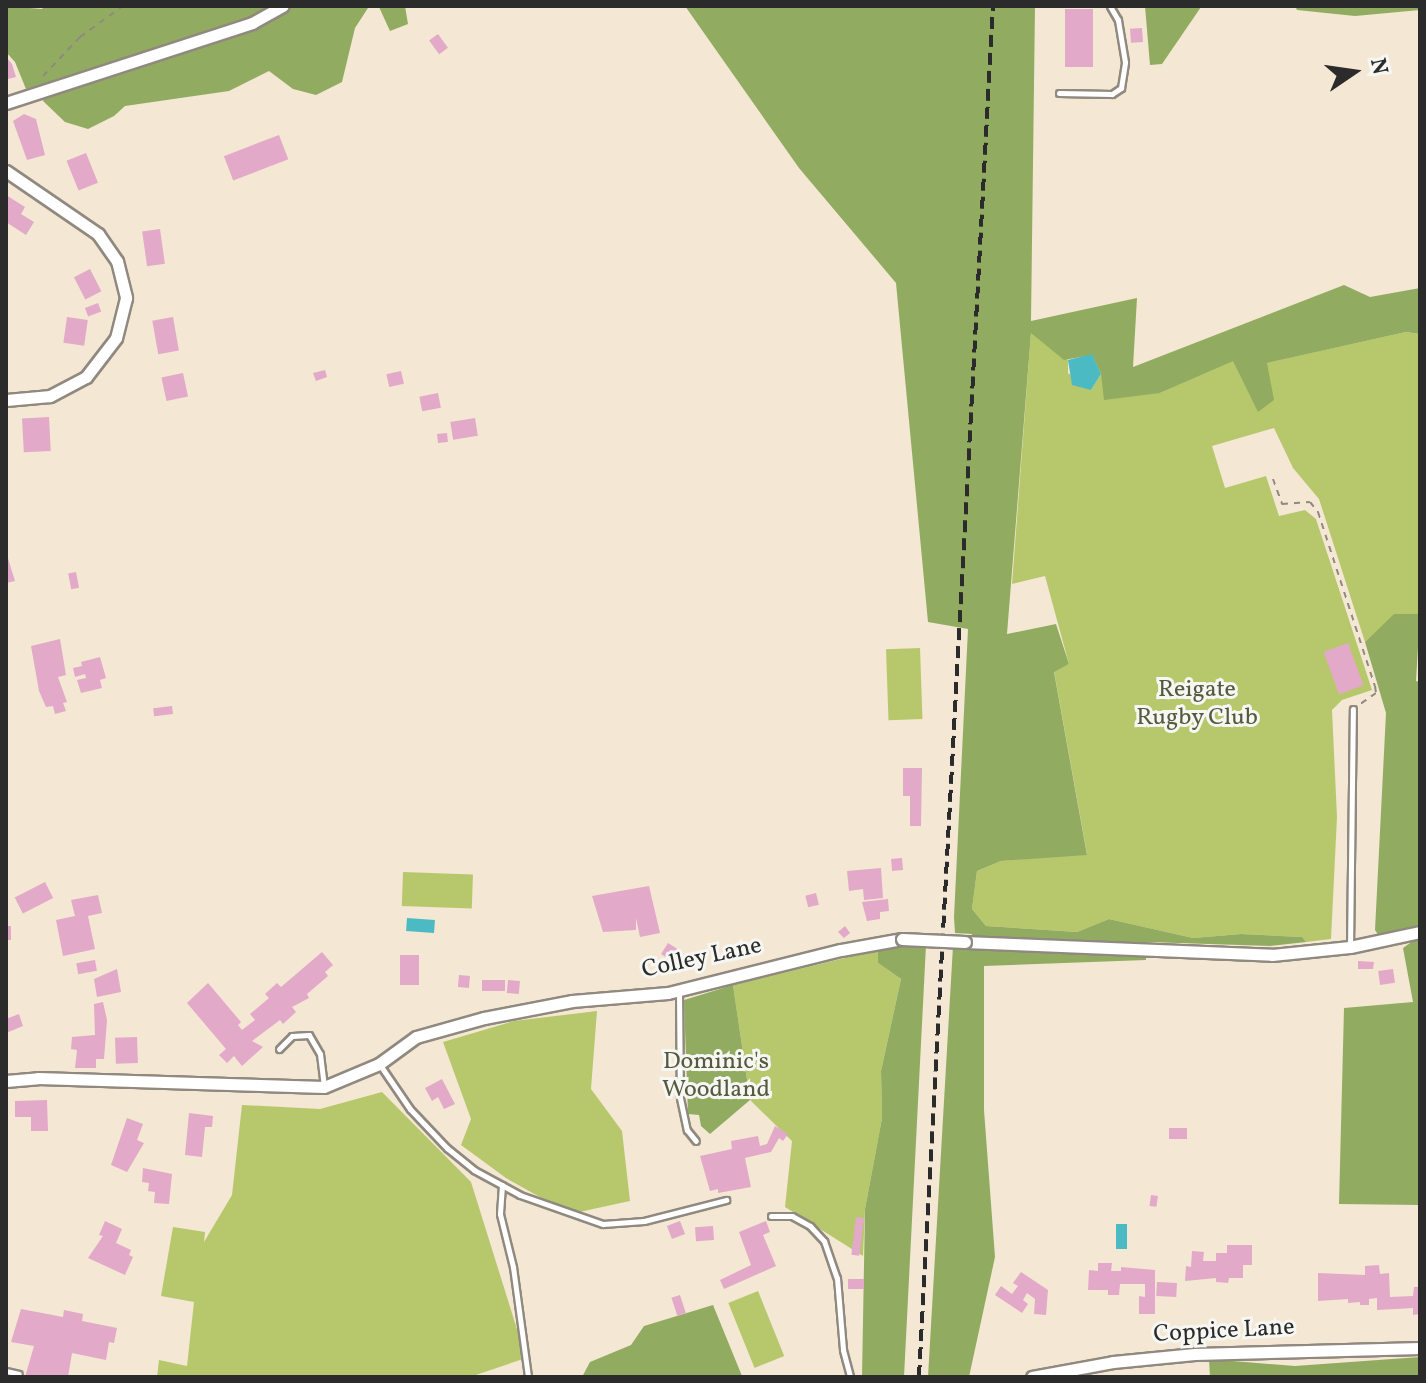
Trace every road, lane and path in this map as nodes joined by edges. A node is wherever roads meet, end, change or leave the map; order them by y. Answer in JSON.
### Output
{"nodes":[{"id":1,"x":123,"y":6,"type":"edge"},
{"id":2,"x":283,"y":6,"type":"edge"},
{"id":3,"x":1110,"y":6,"type":"edge"},
{"id":4,"x":32,"y":92,"type":"junction"},
{"id":5,"x":1059,"y":93,"type":"dead end"},
{"id":6,"x":6,"y":103,"type":"edge"},
{"id":7,"x":6,"y":171,"type":"edge"},
{"id":8,"x":6,"y":400,"type":"edge"},
{"id":9,"x":1273,"y":479,"type":"dead end"},
{"id":10,"x":1353,"y":709,"type":"joint"},
{"id":11,"x":1420,"y":932,"type":"edge"},
{"id":12,"x":1350,"y":947,"type":"junction"},
{"id":13,"x":679,"y":991,"type":"junction"},
{"id":14,"x":279,"y":1049,"type":"dead end"},
{"id":15,"x":379,"y":1064,"type":"junction"},
{"id":16,"x":6,"y":1081,"type":"edge"},
{"id":17,"x":324,"y":1087,"type":"junction"},
{"id":18,"x":696,"y":1141,"type":"dead end"},
{"id":19,"x":502,"y":1185,"type":"junction"},
{"id":20,"x":726,"y":1200,"type":"dead end"},
{"id":21,"x":771,"y":1216,"type":"dead end"},
{"id":22,"x":1420,"y":1348,"type":"edge"},
{"id":23,"x":6,"y":1371,"type":"edge"},
{"id":24,"x":1091,"y":1371,"type":"edge"},
{"id":25,"x":19,"y":1374,"type":"dead end"},
{"id":26,"x":528,"y":1377,"type":"edge"},
{"id":27,"x":850,"y":1377,"type":"edge"},
{"id":28,"x":1032,"y":1377,"type":"edge"}],
"edges":[{"from":1,"to":4,"type":"path"},
{"from":2,"to":4,"type":"street"},
{"from":3,"to":5,"type":"lane"},
{"from":4,"to":6,"type":"street"},
{"from":7,"to":8,"type":"street"},
{"from":9,"to":10,"type":"path"},
{"from":10,"to":12,"type":"lane"},
{"from":11,"to":12,"type":"street","name":"Colley Lane"},
{"from":12,"to":13,"type":"street","name":"Colley Lane","bridge":true},
{"from":13,"to":15,"type":"street","name":"Colley Lane"},
{"from":13,"to":18,"type":"lane"},
{"from":14,"to":17,"type":"lane"},
{"from":15,"to":17,"type":"street","name":"Colley Lane"},
{"from":15,"to":19,"type":"lane"},
{"from":16,"to":17,"type":"street","name":"Colley Lane"},
{"from":19,"to":20,"type":"lane"},
{"from":19,"to":26,"type":"lane"},
{"from":21,"to":27,"type":"lane"},
{"from":22,"to":24,"type":"street","name":"Coppice Lane"},
{"from":23,"to":25,"type":"lane"},
{"from":24,"to":28,"type":"street","name":"Coppice Lane"}]}
